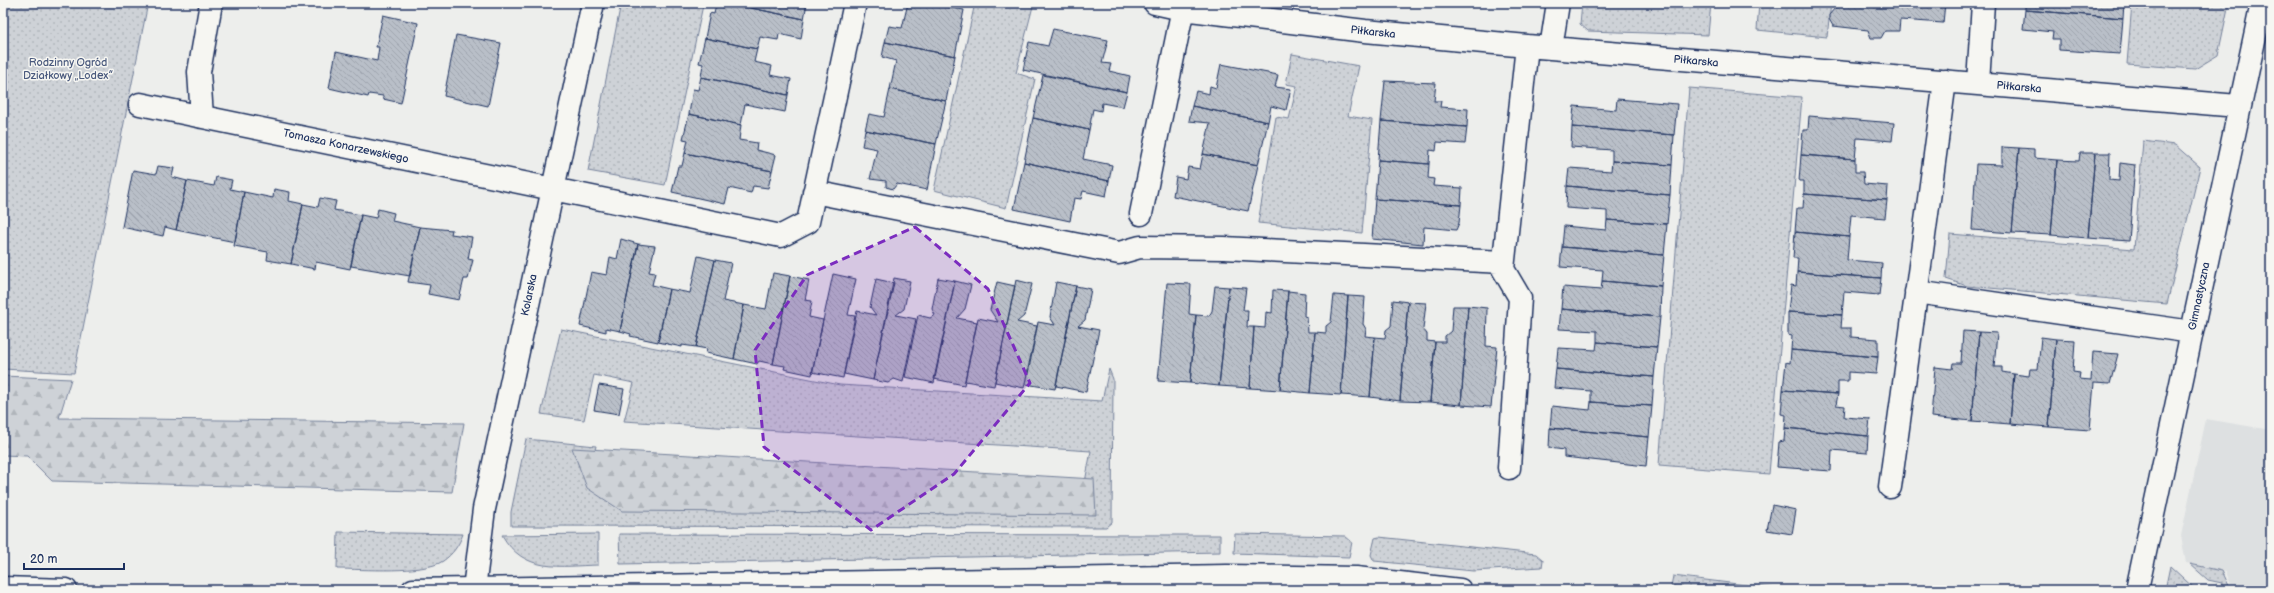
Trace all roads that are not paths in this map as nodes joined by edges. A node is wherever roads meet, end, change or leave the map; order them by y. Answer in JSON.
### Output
{"nodes":[{"id":1,"x":211,"y":3,"type":"edge"},
{"id":2,"x":593,"y":3,"type":"edge"},
{"id":3,"x":855,"y":3,"type":"edge"},
{"id":4,"x":1155,"y":3,"type":"edge"},
{"id":5,"x":1558,"y":3,"type":"edge"},
{"id":6,"x":1983,"y":3,"type":"edge"},
{"id":7,"x":2262,"y":3,"type":"edge"},
{"id":8,"x":1183,"y":6,"type":"edge"},
{"id":9,"x":1527,"y":46,"type":"junction"},
{"id":10,"x":1551,"y":48,"type":"junction"},
{"id":11,"x":1945,"y":81,"type":"junction"},
{"id":12,"x":1978,"y":83,"type":"junction"},
{"id":13,"x":140,"y":104,"type":"dead end"},
{"id":14,"x":2238,"y":106,"type":"junction"},
{"id":15,"x":202,"y":116,"type":"junction"},
{"id":16,"x":552,"y":189,"type":"junction"},
{"id":17,"x":814,"y":192,"type":"junction"},
{"id":18,"x":1141,"y":214,"type":"dead end"},
{"id":19,"x":1503,"y":262,"type":"junction"},
{"id":20,"x":1916,"y":292,"type":"junction"},
{"id":21,"x":2192,"y":332,"type":"junction"},
{"id":22,"x":1508,"y":468,"type":"dead end"},
{"id":23,"x":1890,"y":486,"type":"dead end"},
{"id":24,"x":1141,"y":583,"type":"edge"},
{"id":25,"x":3,"y":588,"type":"edge"},
{"id":26,"x":474,"y":589,"type":"junction"},
{"id":27,"x":66,"y":590,"type":"edge"},
{"id":28,"x":413,"y":590,"type":"edge"},
{"id":29,"x":1460,"y":590,"type":"edge"},
{"id":30,"x":2137,"y":590,"type":"edge"}],
"edges":[{"from":1,"to":15,"type":"street"},
{"from":2,"to":16,"type":"street","name":"Kolarska"},
{"from":3,"to":17,"type":"street"},
{"from":4,"to":8,"type":"street","name":"Piłkarska"},
{"from":5,"to":10,"type":"street"},
{"from":6,"to":12,"type":"street"},
{"from":7,"to":14,"type":"street","name":"Gimnastyczna"},
{"from":8,"to":9,"type":"street","name":"Piłkarska"},
{"from":8,"to":18,"type":"street"},
{"from":9,"to":10,"type":"street","name":"Piłkarska"},
{"from":9,"to":19,"type":"street"},
{"from":10,"to":11,"type":"street","name":"Piłkarska"},
{"from":11,"to":12,"type":"street","name":"Piłkarska"},
{"from":11,"to":20,"type":"street"},
{"from":12,"to":14,"type":"street","name":"Piłkarska"},
{"from":13,"to":15,"type":"street","name":"Tomasza Konarzewskiego"},
{"from":14,"to":21,"type":"street","name":"Gimnastyczna"},
{"from":15,"to":16,"type":"street","name":"Tomasza Konarzewskiego"},
{"from":16,"to":17,"type":"street","name":"Tomasza Konarzewskiego"},
{"from":16,"to":26,"type":"street","name":"Kolarska"},
{"from":17,"to":19,"type":"street"},
{"from":19,"to":22,"type":"street"},
{"from":20,"to":21,"type":"street"},
{"from":20,"to":23,"type":"street"},
{"from":21,"to":30,"type":"street","name":"Gimnastyczna"},
{"from":24,"to":26,"type":"street"},
{"from":24,"to":29,"type":"street"},
{"from":25,"to":27,"type":"street"},
{"from":26,"to":28,"type":"street"}]}
